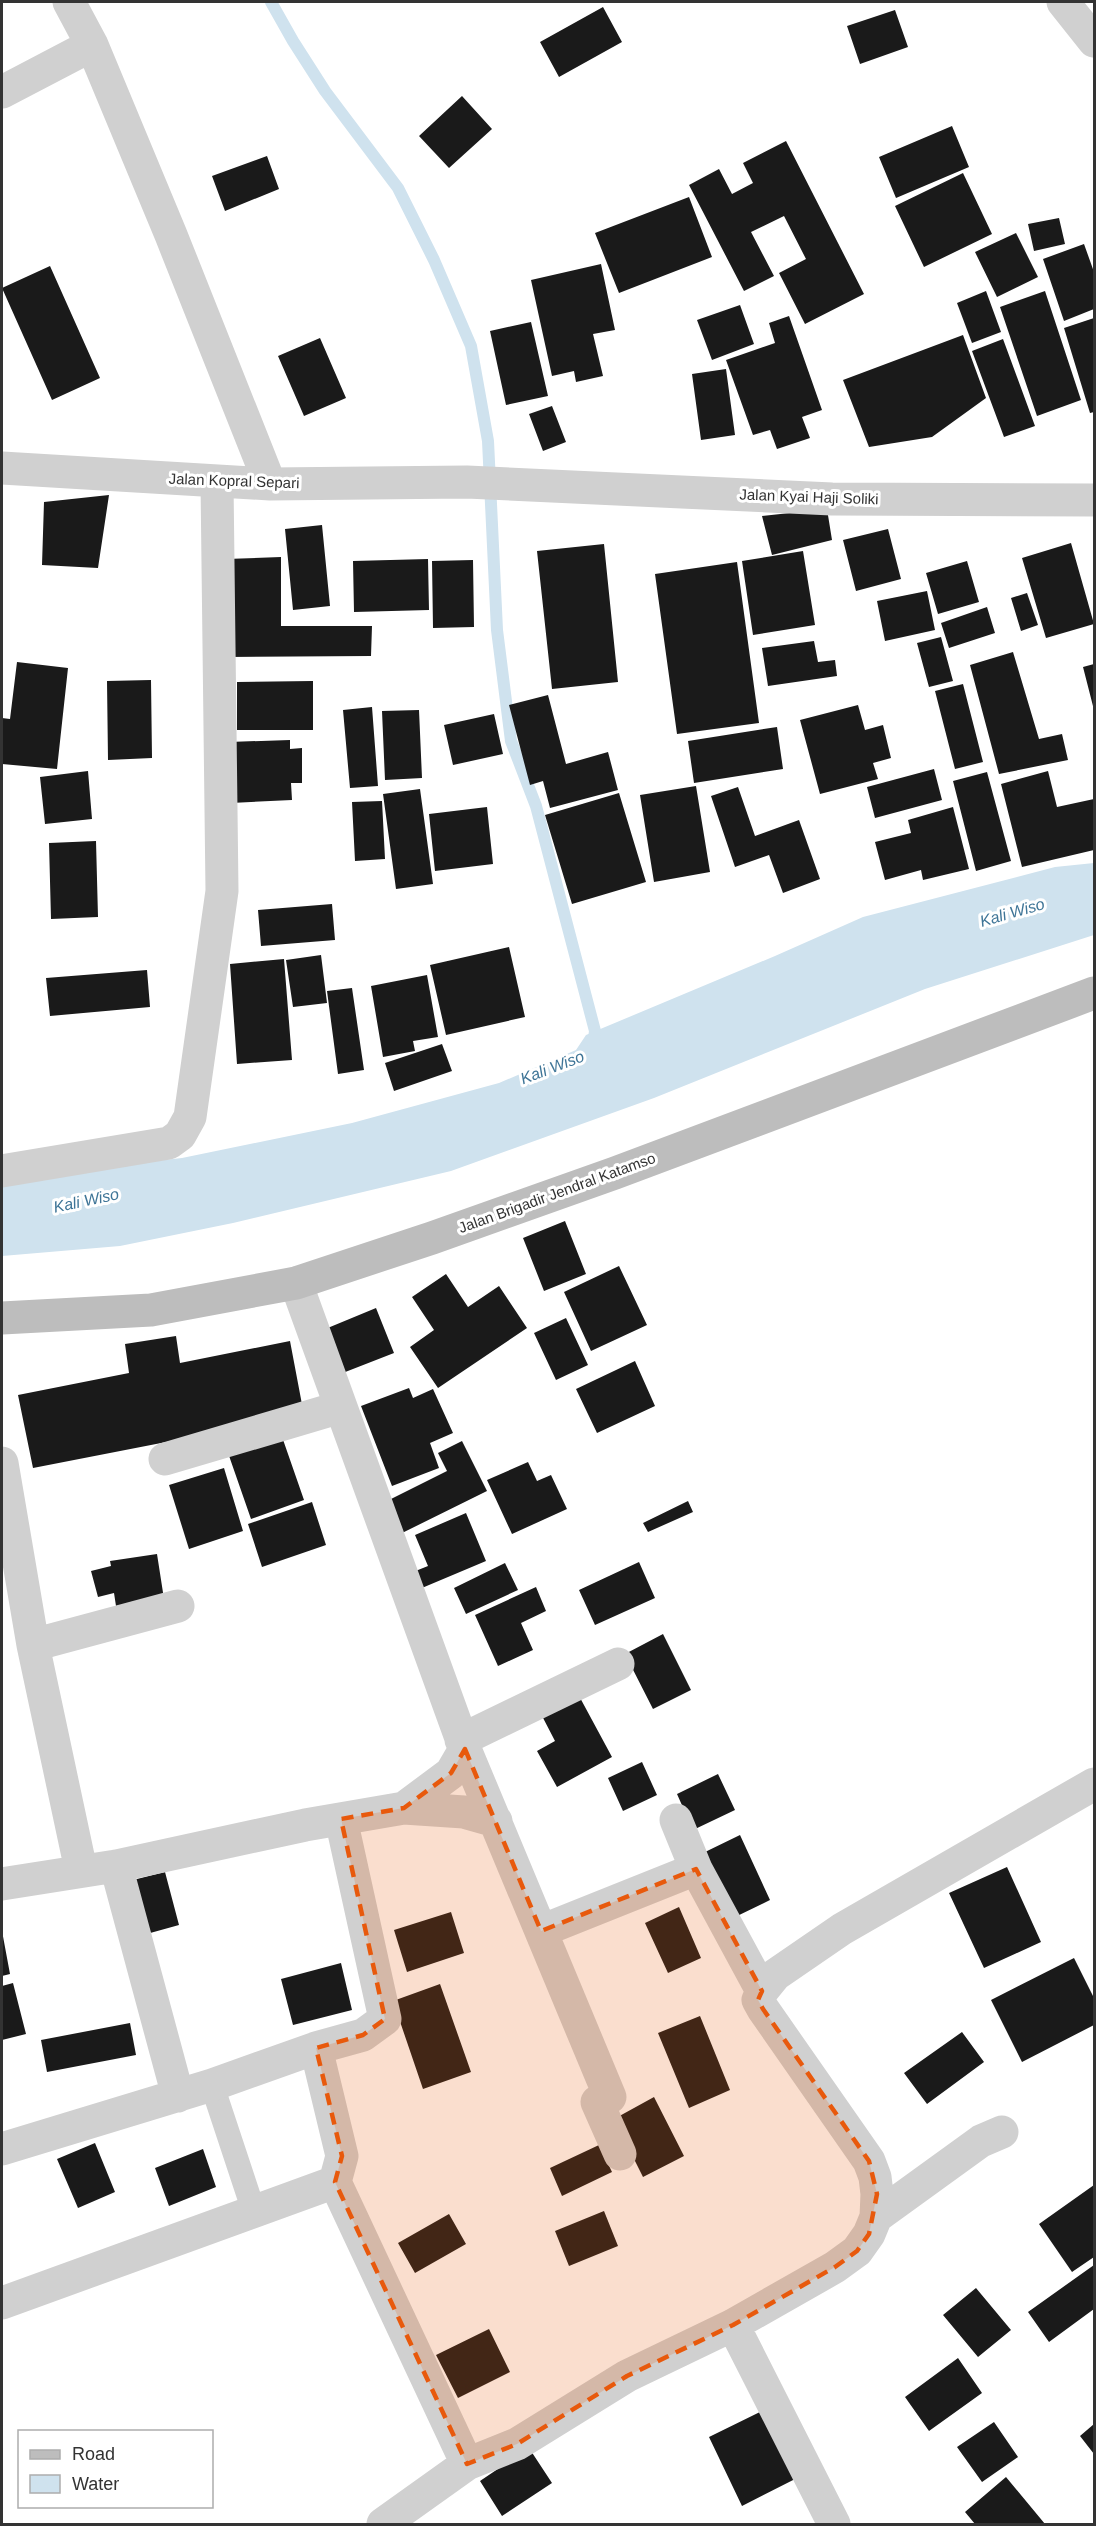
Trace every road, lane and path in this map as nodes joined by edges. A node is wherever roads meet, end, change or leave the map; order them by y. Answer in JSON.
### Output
{"nodes":[{"id":1,"x":69,"y":2,"type":"edge"},
{"id":2,"x":1063,"y":2,"type":"edge"},
{"id":3,"x":1095,"y":40,"type":"edge"},
{"id":4,"x":92,"y":45,"type":"junction"},
{"id":5,"x":2,"y":92,"type":"edge"},
{"id":6,"x":2,"y":468,"type":"edge"},
{"id":7,"x":217,"y":482,"type":"junction"},
{"id":8,"x":270,"y":483,"type":"junction"},
{"id":9,"x":524,"y":485,"type":"joint"},
{"id":10,"x":1095,"y":500,"type":"edge"},
{"id":11,"x":1095,"y":993,"type":"edge"},
{"id":12,"x":2,"y":1171,"type":"edge"},
{"id":13,"x":296,"y":1283,"type":"junction"},
{"id":14,"x":2,"y":1318,"type":"edge"},
{"id":15,"x":341,"y":1407,"type":"junction"},
{"id":16,"x":165,"y":1459,"type":"dead end"},
{"id":17,"x":2,"y":1463,"type":"edge"},
{"id":18,"x":178,"y":1606,"type":"dead end"},
{"id":19,"x":33,"y":1645,"type":"junction"},
{"id":20,"x":618,"y":1664,"type":"dead end"},
{"id":21,"x":463,"y":1744,"type":"junction"},
{"id":22,"x":1095,"y":1784,"type":"edge"},
{"id":23,"x":404,"y":1809,"type":"junction"},
{"id":24,"x":341,"y":1819,"type":"junction"},
{"id":25,"x":496,"y":1821,"type":"junction"},
{"id":26,"x":676,"y":1821,"type":"dead end"},
{"id":27,"x":116,"y":1866,"type":"junction"},
{"id":28,"x":696,"y":1869,"type":"junction"},
{"id":29,"x":81,"y":1870,"type":"junction"},
{"id":30,"x":2,"y":1884,"type":"edge"},
{"id":31,"x":542,"y":1931,"type":"junction"},
{"id":32,"x":762,"y":1991,"type":"junction"},
{"id":33,"x":316,"y":2048,"type":"junction"},
{"id":34,"x":212,"y":2085,"type":"junction"},
{"id":35,"x":178,"y":2096,"type":"junction"},
{"id":36,"x":1002,"y":2132,"type":"dead end"},
{"id":37,"x":2,"y":2149,"type":"edge"},
{"id":38,"x":620,"y":2154,"type":"dead end"},
{"id":39,"x":335,"y":2182,"type":"junction"},
{"id":40,"x":254,"y":2212,"type":"junction"},
{"id":41,"x":876,"y":2217,"type":"junction"},
{"id":42,"x":2,"y":2303,"type":"edge"},
{"id":43,"x":734,"y":2325,"type":"junction"},
{"id":44,"x":467,"y":2464,"type":"junction"},
{"id":45,"x":383,"y":2524,"type":"edge"},
{"id":46,"x":834,"y":2524,"type":"edge"}],
"edges":[{"from":1,"to":4,"type":"street"},
{"from":2,"to":3,"type":"street"},
{"from":4,"to":5,"type":"street"},
{"from":4,"to":8,"type":"street"},
{"from":6,"to":7,"type":"street","name":"Jalan Kopral Separi"},
{"from":7,"to":8,"type":"street","name":"Jalan Kopral Separi"},
{"from":7,"to":12,"type":"street"},
{"from":8,"to":9,"type":"street","name":"Jalan Kopral Separi"},
{"from":9,"to":10,"type":"street","name":"Jalan Kyai Haji Soliki"},
{"from":11,"to":13,"type":"street","name":"Jalan Brigadir Jendral Katamso"},
{"from":13,"to":14,"type":"street","name":"Jalan Brigadir Jendral Katamso"},
{"from":13,"to":15,"type":"street"},
{"from":15,"to":16,"type":"street"},
{"from":15,"to":21,"type":"street"},
{"from":17,"to":19,"type":"street"},
{"from":18,"to":19,"type":"street"},
{"from":19,"to":29,"type":"street"},
{"from":20,"to":21,"type":"street"},
{"from":21,"to":23,"type":"street"},
{"from":21,"to":25,"type":"street"},
{"from":22,"to":32,"type":"street"},
{"from":23,"to":24,"type":"street"},
{"from":23,"to":25,"type":"street"},
{"from":24,"to":27,"type":"street"},
{"from":24,"to":33,"type":"street"},
{"from":25,"to":31,"type":"street"},
{"from":26,"to":28,"type":"street"},
{"from":27,"to":29,"type":"street"},
{"from":27,"to":35,"type":"street"},
{"from":28,"to":31,"type":"street"},
{"from":28,"to":32,"type":"street"},
{"from":29,"to":30,"type":"street"},
{"from":31,"to":38,"type":"street"},
{"from":32,"to":41,"type":"street"},
{"from":33,"to":34,"type":"street"},
{"from":33,"to":39,"type":"street"},
{"from":34,"to":35,"type":"street"},
{"from":34,"to":40,"type":"lane"},
{"from":35,"to":37,"type":"street"},
{"from":36,"to":41,"type":"street"},
{"from":39,"to":40,"type":"street"},
{"from":39,"to":44,"type":"street"},
{"from":40,"to":42,"type":"street"},
{"from":41,"to":43,"type":"street"},
{"from":43,"to":44,"type":"street"},
{"from":43,"to":46,"type":"street"},
{"from":44,"to":45,"type":"street"}]}
